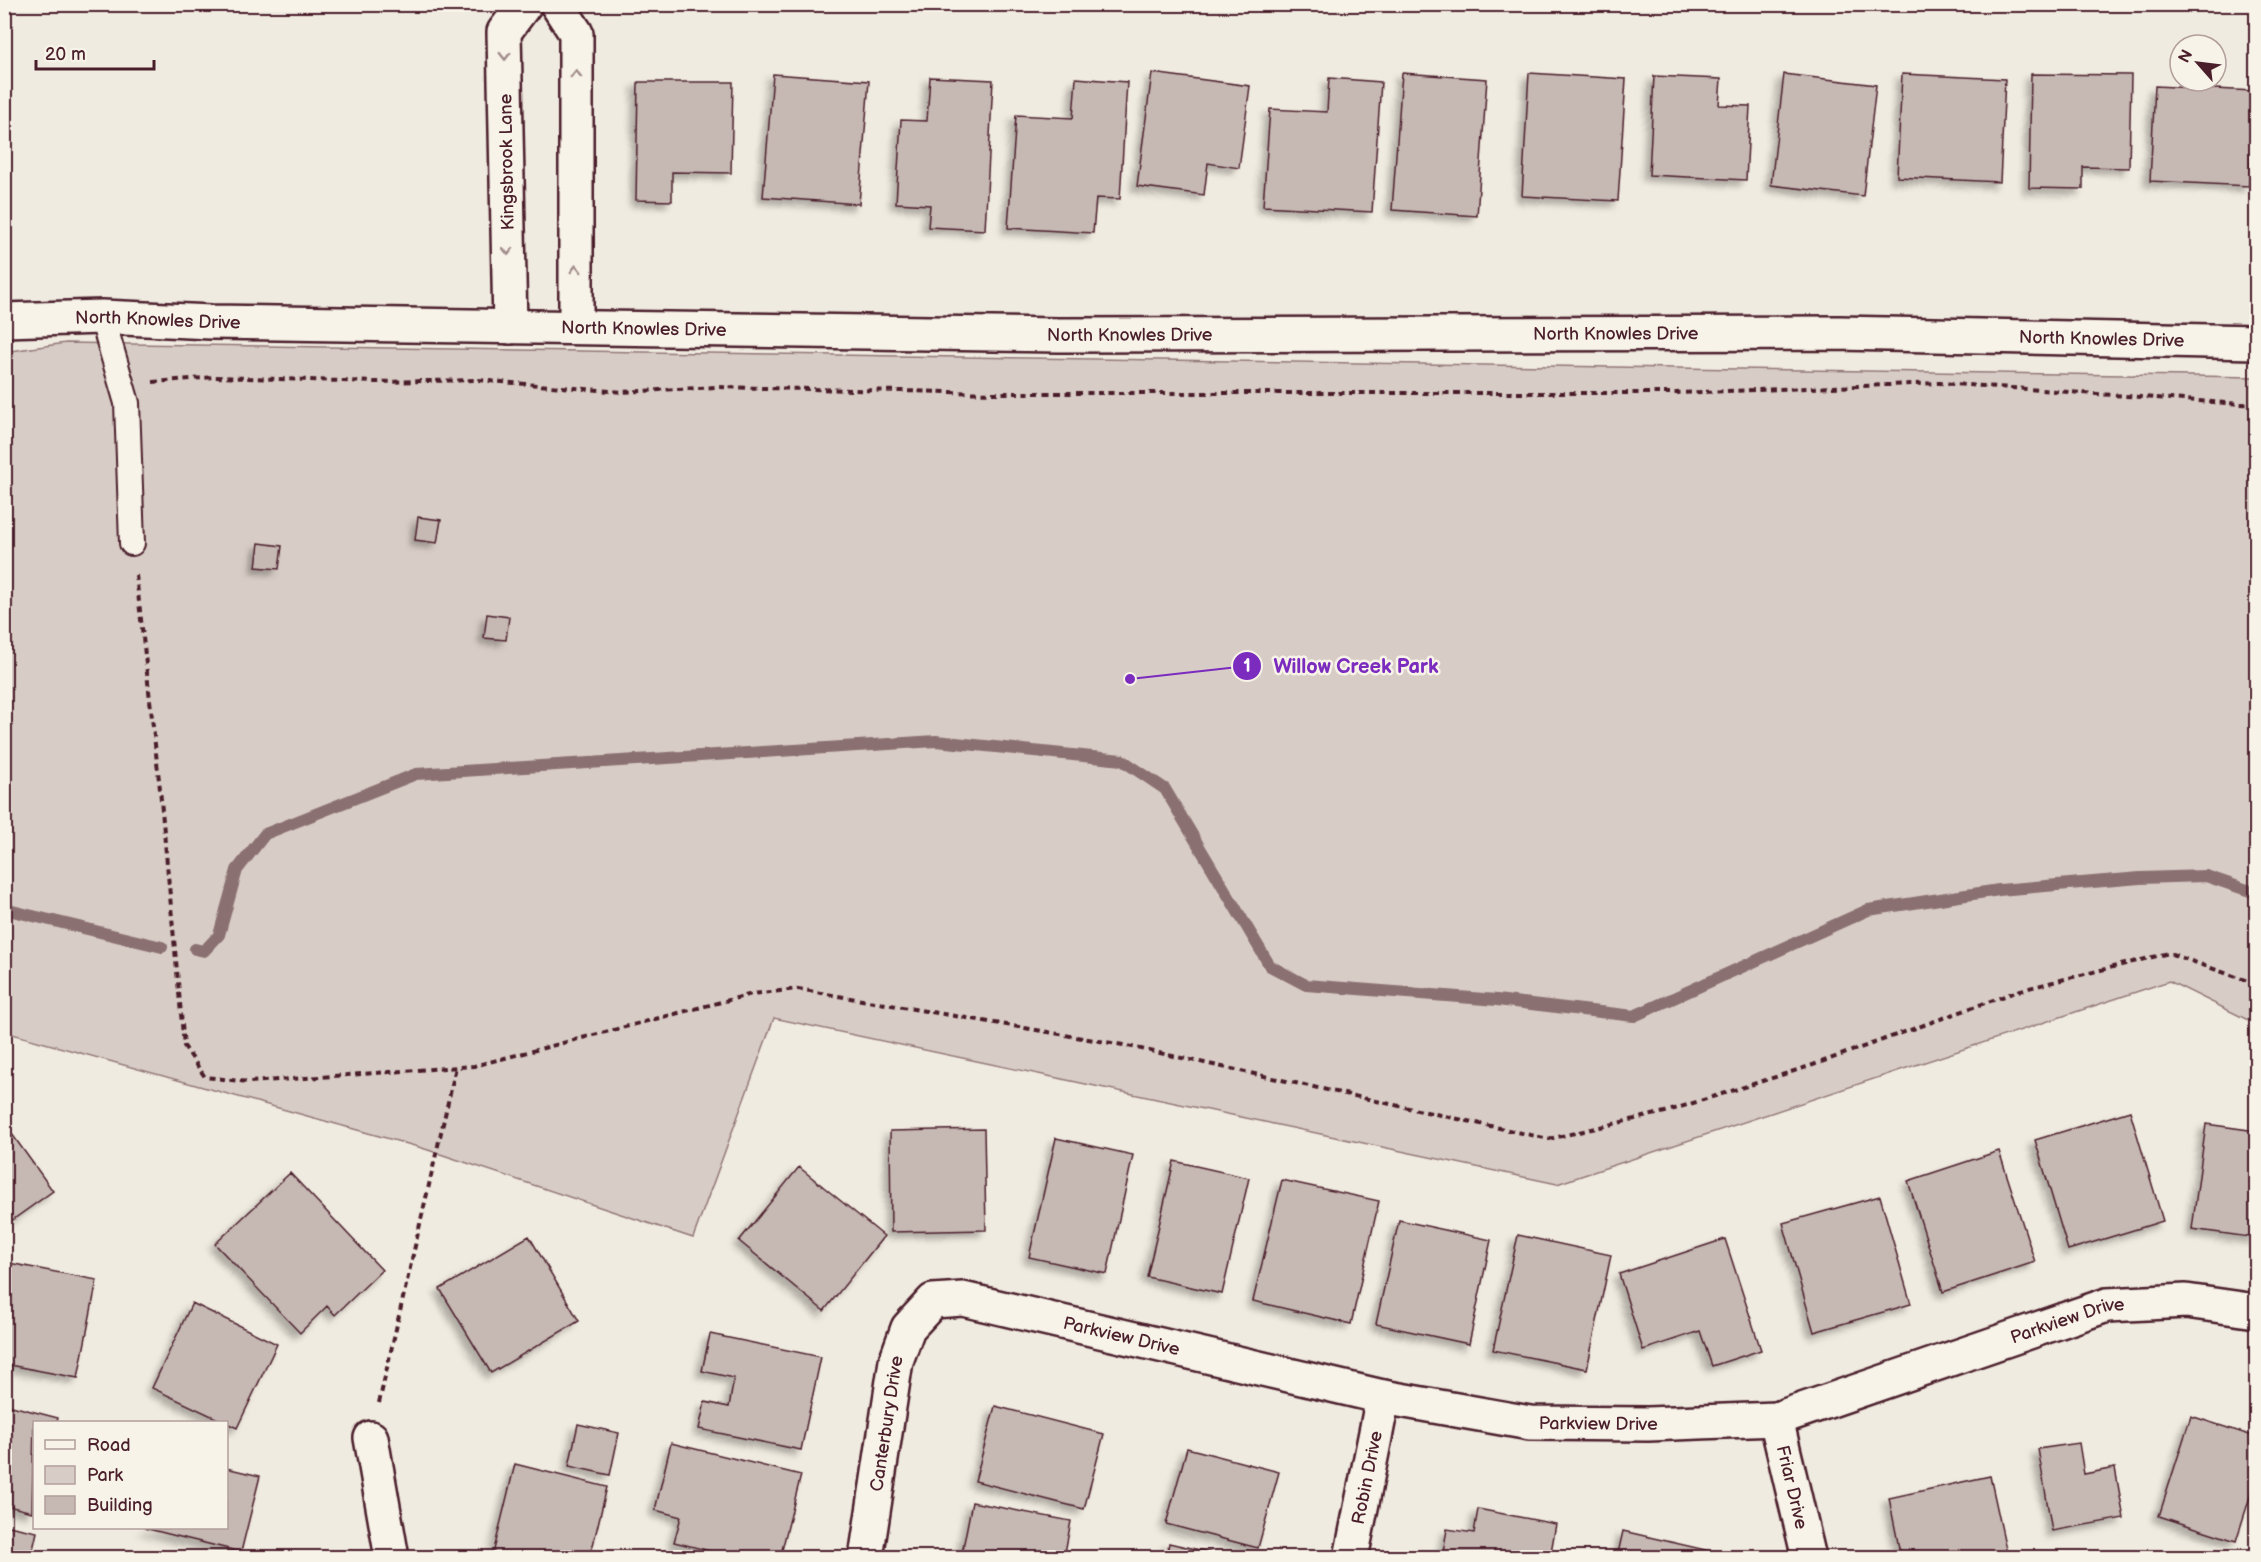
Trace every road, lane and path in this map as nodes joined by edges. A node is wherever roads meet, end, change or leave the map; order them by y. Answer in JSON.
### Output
{"nodes":[{"id":1,"x":525,"y":4,"type":"edge"},
{"id":2,"x":557,"y":4,"type":"edge"},
{"id":3,"x":102,"y":317,"type":"junction"},
{"id":4,"x":4,"y":320,"type":"edge"},
{"id":5,"x":510,"y":327,"type":"junction"},
{"id":6,"x":576,"y":327,"type":"junction"},
{"id":7,"x":2256,"y":342,"type":"edge"},
{"id":8,"x":122,"y":384,"type":"junction"},
{"id":9,"x":2256,"y":405,"type":"edge"},
{"id":10,"x":132,"y":543,"type":"joint"},
{"id":11,"x":2256,"y":984,"type":"edge"},
{"id":12,"x":456,"y":1067,"type":"junction"},
{"id":13,"x":933,"y":1300,"type":"joint"},
{"id":14,"x":2256,"y":1311,"type":"edge"},
{"id":15,"x":1383,"y":1397,"type":"junction"},
{"id":16,"x":1776,"y":1419,"type":"junction"},
{"id":17,"x":371,"y":1438,"type":"joint"},
{"id":18,"x":392,"y":1557,"type":"edge"},
{"id":19,"x":866,"y":1557,"type":"edge"},
{"id":20,"x":1351,"y":1557,"type":"edge"},
{"id":21,"x":1809,"y":1557,"type":"edge"}],
"edges":[{"from":1,"to":5,"type":"street","name":"Kingsbrook Lane","one_way":true},
{"from":6,"to":2,"type":"street","one_way":true},
{"from":3,"to":4,"type":"street","name":"North Knowles Drive"},
{"from":3,"to":5,"type":"street","name":"North Knowles Drive"},
{"from":3,"to":8,"type":"lane"},
{"from":5,"to":6,"type":"street","name":"North Knowles Drive"},
{"from":6,"to":7,"type":"street","name":"North Knowles Drive"},
{"from":8,"to":9,"type":"path"},
{"from":8,"to":10,"type":"lane"},
{"from":10,"to":12,"type":"path"},
{"from":11,"to":12,"type":"path"},
{"from":12,"to":17,"type":"path"},
{"from":13,"to":15,"type":"street","name":"Parkview Drive"},
{"from":13,"to":19,"type":"street","name":"Canterbury Drive"},
{"from":14,"to":16,"type":"street","name":"Parkview Drive"},
{"from":15,"to":16,"type":"street","name":"Parkview Drive"},
{"from":15,"to":20,"type":"street","name":"Robin Drive"},
{"from":16,"to":21,"type":"street","name":"Friar Drive"},
{"from":17,"to":18,"type":"street"}]}
